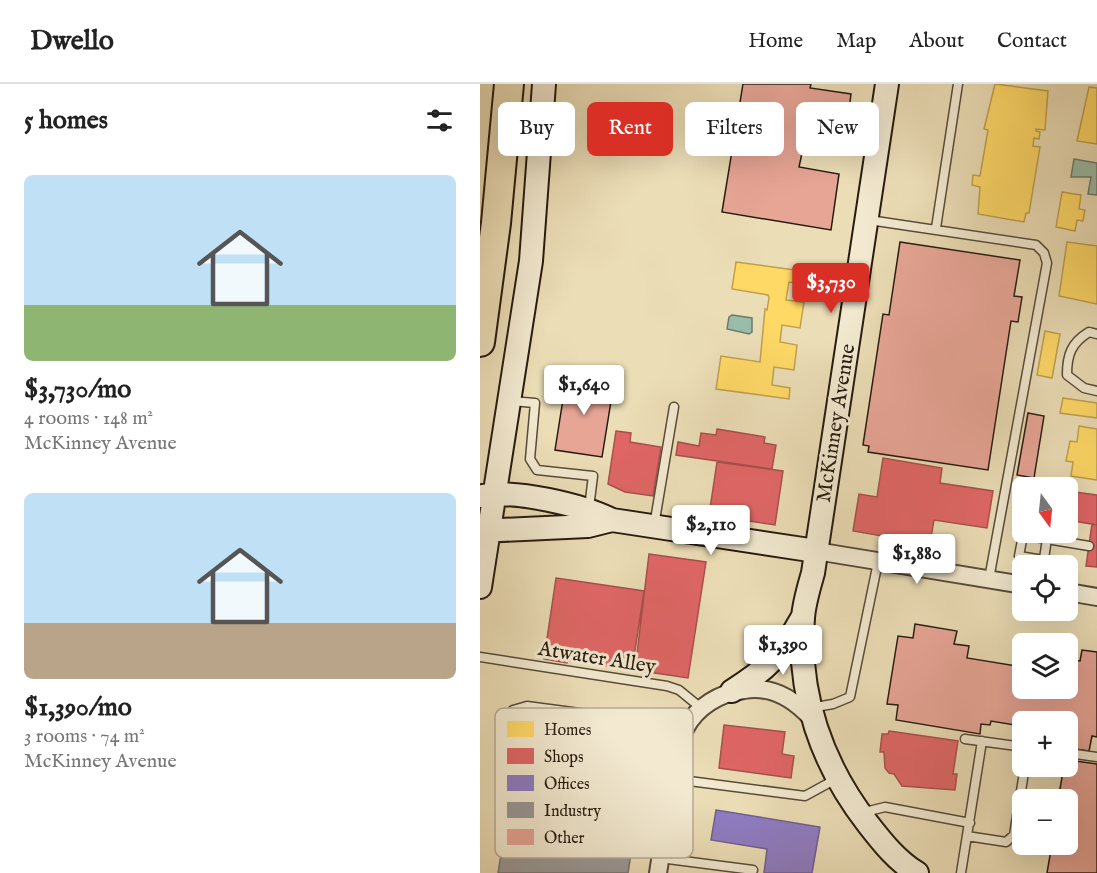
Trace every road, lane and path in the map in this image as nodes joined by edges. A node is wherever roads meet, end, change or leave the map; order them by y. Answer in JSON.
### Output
{"nodes":[{"id":1,"x":509,"y":84,"type":"edge"},
{"id":2,"x":544,"y":84,"type":"edge"},
{"id":3,"x":887,"y":84,"type":"edge"},
{"id":4,"x":958,"y":84,"type":"edge"},
{"id":5,"x":866,"y":220,"type":"junction"},
{"id":6,"x":936,"y":228,"type":"junction"},
{"id":7,"x":1097,"y":334,"type":"edge"},
{"id":8,"x":480,"y":342,"type":"edge"},
{"id":9,"x":1097,"y":391,"type":"edge"},
{"id":10,"x":509,"y":400,"type":"junction"},
{"id":11,"x":674,"y":407,"type":"dead end"},
{"id":12,"x":487,"y":495,"type":"edge"},
{"id":13,"x":588,"y":508,"type":"junction"},
{"id":14,"x":612,"y":520,"type":"junction"},
{"id":15,"x":654,"y":526,"type":"junction"},
{"id":16,"x":484,"y":530,"type":"edge"},
{"id":17,"x":1068,"y":543,"type":"edge"},
{"id":18,"x":1089,"y":546,"type":"dead end"},
{"id":19,"x":816,"y":551,"type":"junction"},
{"id":20,"x":878,"y":561,"type":"junction"},
{"id":21,"x":989,"y":579,"type":"junction"},
{"id":22,"x":1012,"y":583,"type":"edge"},
{"id":23,"x":480,"y":587,"type":"edge"},
{"id":24,"x":1078,"y":594,"type":"edge"},
{"id":25,"x":1097,"y":597,"type":"edge"},
{"id":26,"x":803,"y":617,"type":"junction"},
{"id":27,"x":480,"y":657,"type":"edge"},
{"id":28,"x":732,"y":691,"type":"junction"},
{"id":29,"x":810,"y":707,"type":"junction"},
{"id":30,"x":520,"y":708,"type":"edge"},
{"id":31,"x":542,"y":708,"type":"edge"},
{"id":32,"x":701,"y":708,"type":"junction"},
{"id":33,"x":693,"y":718,"type":"edge"},
{"id":34,"x":964,"y":739,"type":"dead end"},
{"id":35,"x":982,"y":741,"type":"junction"},
{"id":36,"x":1012,"y":745,"type":"edge"},
{"id":37,"x":1078,"y":754,"type":"edge"},
{"id":38,"x":1097,"y":757,"type":"edge"},
{"id":39,"x":1023,"y":777,"type":"edge"},
{"id":40,"x":836,"y":778,"type":"junction"},
{"id":41,"x":693,"y":781,"type":"edge"},
{"id":42,"x":859,"y":813,"type":"junction"},
{"id":43,"x":970,"y":824,"type":"junction"},
{"id":44,"x":968,"y":836,"type":"junction"},
{"id":45,"x":659,"y":865,"type":"edge"},
{"id":46,"x":753,"y":870,"type":"dead end"},
{"id":47,"x":917,"y":873,"type":"edge"},
{"id":48,"x":961,"y":873,"type":"edge"}],
"edges":[{"from":1,"to":8,"type":"highway"},
{"from":2,"to":10,"type":"street"},
{"from":3,"to":5,"type":"street","name":"McKinney Avenue"},
{"from":4,"to":6,"type":"lane"},
{"from":5,"to":6,"type":"lane"},
{"from":5,"to":19,"type":"street","name":"McKinney Avenue"},
{"from":6,"to":21,"type":"lane"},
{"from":7,"to":9,"type":"lane"},
{"from":10,"to":12,"type":"street"},
{"from":10,"to":13,"type":"lane"},
{"from":11,"to":15,"type":"lane"},
{"from":12,"to":13,"type":"street"},
{"from":12,"to":16,"type":"street"},
{"from":13,"to":14,"type":"street"},
{"from":14,"to":15,"type":"street"},
{"from":14,"to":16,"type":"street"},
{"from":15,"to":19,"type":"street"},
{"from":16,"to":23,"type":"street"},
{"from":17,"to":18,"type":"lane"},
{"from":19,"to":20,"type":"street"},
{"from":19,"to":26,"type":"street","name":"McKinney Avenue"},
{"from":20,"to":21,"type":"street"},
{"from":20,"to":29,"type":"lane"},
{"from":21,"to":22,"type":"street"},
{"from":24,"to":25,"type":"street"},
{"from":26,"to":28,"type":"street"},
{"from":26,"to":29,"type":"street","name":"McKinney Avenue"},
{"from":27,"to":32,"type":"lane","name":"Atwater Alley"},
{"from":28,"to":29,"type":"street"},
{"from":28,"to":32,"type":"street"},
{"from":29,"to":40,"type":"street","name":"McKinney Avenue"},
{"from":30,"to":31,"type":"lane"},
{"from":32,"to":33,"type":"street"},
{"from":34,"to":35,"type":"lane"},
{"from":35,"to":36,"type":"lane"},
{"from":35,"to":43,"type":"lane"},
{"from":37,"to":38,"type":"lane"},
{"from":39,"to":44,"type":"lane"},
{"from":40,"to":41,"type":"lane"},
{"from":40,"to":42,"type":"street","name":"McKinney Avenue"},
{"from":42,"to":43,"type":"lane"},
{"from":42,"to":47,"type":"street","name":"McKinney Avenue"},
{"from":43,"to":44,"type":"lane"},
{"from":44,"to":48,"type":"lane"},
{"from":45,"to":46,"type":"lane"}]}
